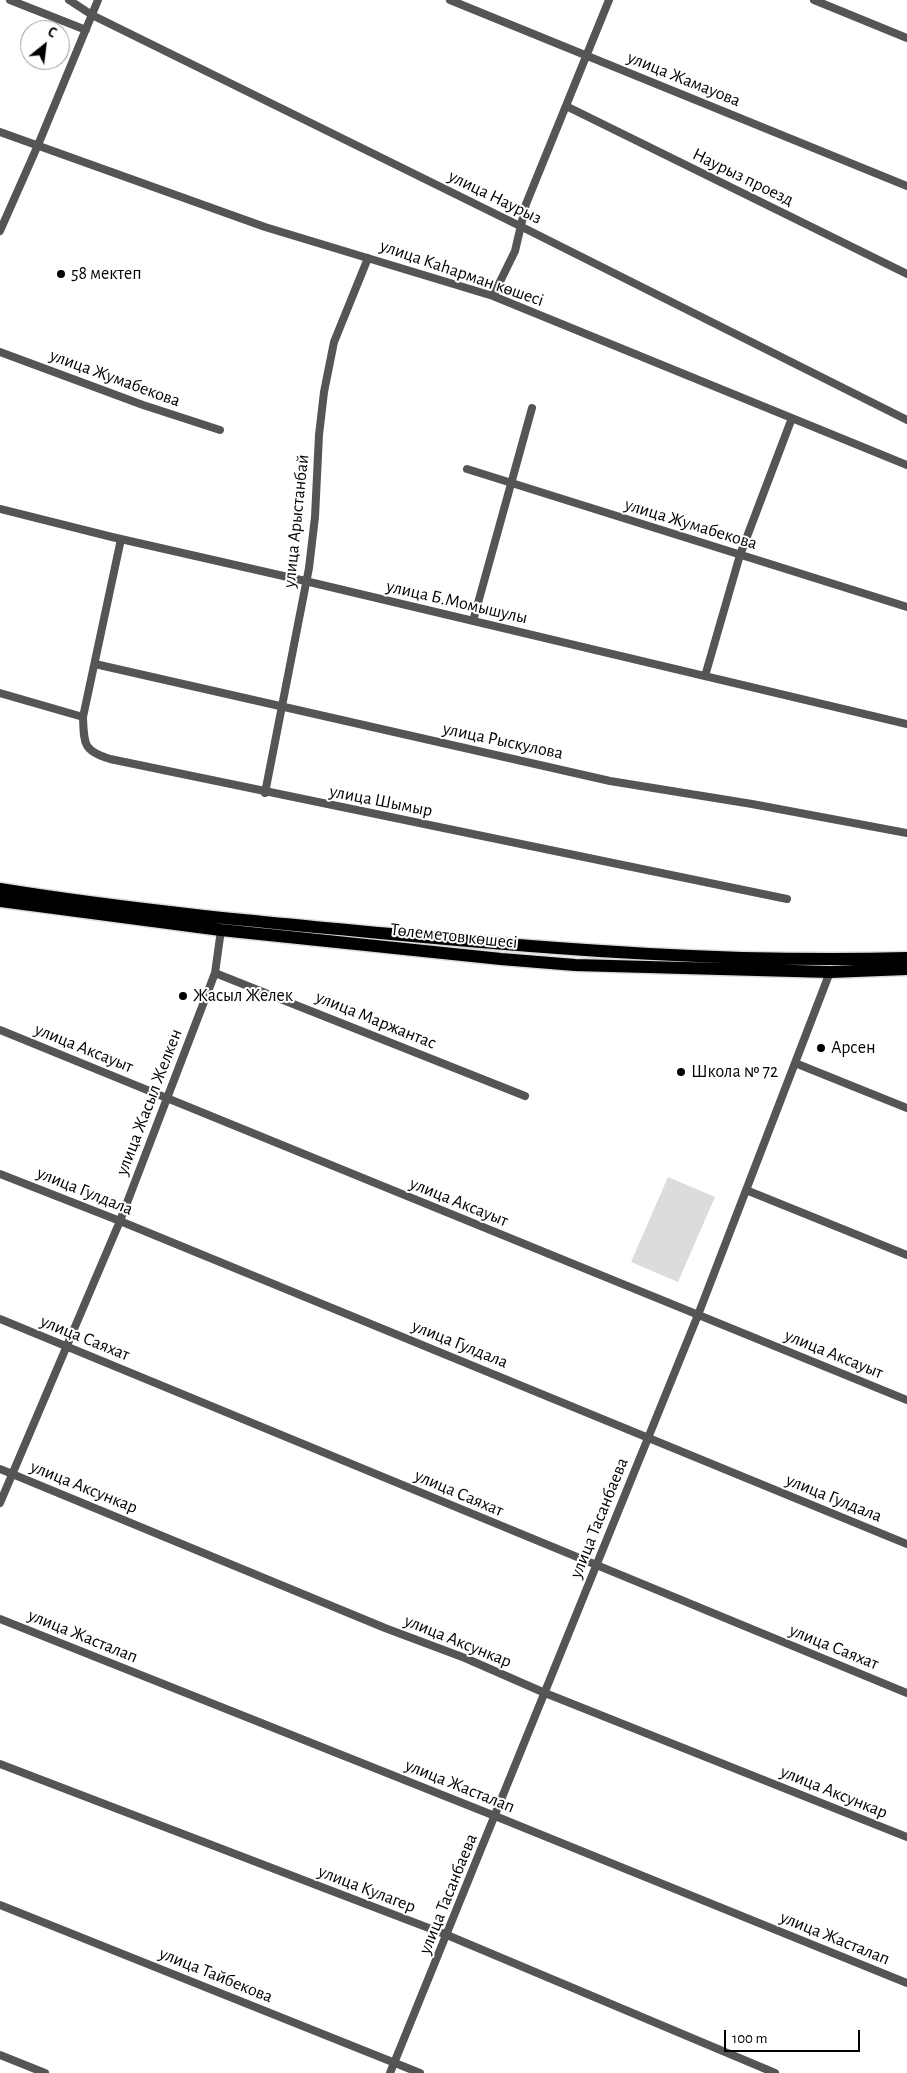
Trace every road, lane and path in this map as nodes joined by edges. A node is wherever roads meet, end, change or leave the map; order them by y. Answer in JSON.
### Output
{"nodes":[{"id":1,"x":10,"y":0,"type":"edge"},
{"id":2,"x":69,"y":0,"type":"edge"},
{"id":3,"x":98,"y":0,"type":"edge"},
{"id":4,"x":450,"y":0,"type":"edge"},
{"id":5,"x":609,"y":0,"type":"edge"},
{"id":6,"x":814,"y":0,"type":"edge"},
{"id":7,"x":92,"y":15,"type":"junction"},
{"id":8,"x":86,"y":30,"type":"junction"},
{"id":9,"x":907,"y":38,"type":"edge"},
{"id":10,"x":586,"y":55,"type":"junction"},
{"id":11,"x":566,"y":106,"type":"junction"},
{"id":12,"x":0,"y":132,"type":"edge"},
{"id":13,"x":38,"y":145,"type":"junction"},
{"id":14,"x":907,"y":186,"type":"edge"},
{"id":15,"x":520,"y":226,"type":"junction"},
{"id":16,"x":0,"y":231,"type":"edge"},
{"id":17,"x":368,"y":258,"type":"junction"},
{"id":18,"x":907,"y":274,"type":"edge"},
{"id":19,"x":493,"y":296,"type":"junction"},
{"id":20,"x":0,"y":352,"type":"edge"},
{"id":21,"x":532,"y":408,"type":"dead end"},
{"id":22,"x":792,"y":418,"type":"junction"},
{"id":23,"x":907,"y":420,"type":"edge"},
{"id":24,"x":220,"y":430,"type":"dead end"},
{"id":25,"x":907,"y":465,"type":"edge"},
{"id":26,"x":467,"y":469,"type":"dead end"},
{"id":27,"x":512,"y":484,"type":"junction"},
{"id":28,"x":0,"y":509,"type":"edge"},
{"id":29,"x":121,"y":539,"type":"junction"},
{"id":30,"x":740,"y":555,"type":"junction"},
{"id":31,"x":306,"y":581,"type":"junction"},
{"id":32,"x":907,"y":607,"type":"edge"},
{"id":33,"x":473,"y":621,"type":"junction"},
{"id":34,"x":95,"y":664,"type":"junction"},
{"id":35,"x":705,"y":676,"type":"junction"},
{"id":36,"x":0,"y":694,"type":"edge"},
{"id":37,"x":282,"y":708,"type":"junction"},
{"id":38,"x":83,"y":717,"type":"junction"},
{"id":39,"x":907,"y":724,"type":"edge"},
{"id":40,"x":265,"y":793,"type":"junction"},
{"id":41,"x":907,"y":833,"type":"edge"},
{"id":42,"x":0,"y":889,"type":"edge"},
{"id":43,"x":787,"y":899,"type":"dead end"},
{"id":44,"x":0,"y":901,"type":"edge"},
{"id":45,"x":221,"y":930,"type":"junction"},
{"id":46,"x":907,"y":958,"type":"edge"},
{"id":47,"x":907,"y":969,"type":"edge"},
{"id":48,"x":830,"y":972,"type":"junction"},
{"id":49,"x":215,"y":973,"type":"junction"},
{"id":50,"x":0,"y":1030,"type":"edge"},
{"id":51,"x":795,"y":1063,"type":"junction"},
{"id":52,"x":526,"y":1096,"type":"dead end"},
{"id":53,"x":166,"y":1098,"type":"junction"},
{"id":54,"x":907,"y":1108,"type":"edge"},
{"id":55,"x":0,"y":1174,"type":"edge"},
{"id":56,"x":746,"y":1190,"type":"junction"},
{"id":57,"x":120,"y":1221,"type":"junction"},
{"id":58,"x":907,"y":1255,"type":"edge"},
{"id":59,"x":698,"y":1315,"type":"junction"},
{"id":60,"x":0,"y":1319,"type":"edge"},
{"id":61,"x":65,"y":1345,"type":"junction"},
{"id":62,"x":907,"y":1400,"type":"edge"},
{"id":63,"x":648,"y":1438,"type":"junction"},
{"id":64,"x":0,"y":1469,"type":"edge"},
{"id":65,"x":11,"y":1474,"type":"junction"},
{"id":66,"x":0,"y":1503,"type":"edge"},
{"id":67,"x":907,"y":1544,"type":"edge"},
{"id":68,"x":595,"y":1566,"type":"junction"},
{"id":69,"x":0,"y":1619,"type":"edge"},
{"id":70,"x":545,"y":1693,"type":"junction"},
{"id":71,"x":907,"y":1693,"type":"edge"},
{"id":72,"x":0,"y":1764,"type":"edge"},
{"id":73,"x":495,"y":1816,"type":"junction"},
{"id":74,"x":907,"y":1837,"type":"edge"},
{"id":75,"x":0,"y":1905,"type":"edge"},
{"id":76,"x":447,"y":1935,"type":"junction"},
{"id":77,"x":907,"y":1983,"type":"edge"},
{"id":78,"x":0,"y":2055,"type":"edge"},
{"id":79,"x":394,"y":2062,"type":"junction"},
{"id":80,"x":45,"y":2073,"type":"edge"},
{"id":81,"x":390,"y":2073,"type":"edge"},
{"id":82,"x":420,"y":2073,"type":"edge"},
{"id":83,"x":776,"y":2073,"type":"edge"}],
"edges":[{"from":1,"to":8,"type":"street"},
{"from":2,"to":7,"type":"street","name":"улица Наурыз"},
{"from":3,"to":7,"type":"street"},
{"from":4,"to":10,"type":"street","name":"улица Жамауова"},
{"from":5,"to":10,"type":"street"},
{"from":6,"to":9,"type":"street"},
{"from":7,"to":8,"type":"street"},
{"from":7,"to":15,"type":"street","name":"улица Наурыз"},
{"from":8,"to":13,"type":"street"},
{"from":10,"to":11,"type":"street"},
{"from":10,"to":14,"type":"street","name":"улица Жамауова"},
{"from":11,"to":15,"type":"street"},
{"from":11,"to":18,"type":"street","name":"Наурыз проезд"},
{"from":12,"to":13,"type":"street","name":"улица Каһарман көшесі"},
{"from":13,"to":16,"type":"street"},
{"from":13,"to":17,"type":"street","name":"улица Каһарман көшесі"},
{"from":15,"to":19,"type":"street"},
{"from":15,"to":23,"type":"street","name":"улица Наурыз"},
{"from":17,"to":19,"type":"street","name":"улица Каһарман көшесі"},
{"from":17,"to":31,"type":"street","name":"улица Арыстанбай"},
{"from":19,"to":22,"type":"street","name":"улица Каһарман көшесі"},
{"from":20,"to":24,"type":"street","name":"улица Жумабекова"},
{"from":21,"to":27,"type":"street"},
{"from":22,"to":25,"type":"street","name":"улица Каһарман көшесі"},
{"from":22,"to":30,"type":"street"},
{"from":26,"to":27,"type":"street","name":"улица Жумабекова"},
{"from":27,"to":30,"type":"street","name":"улица Жумабекова"},
{"from":27,"to":33,"type":"street"},
{"from":28,"to":29,"type":"street","name":"улица Б.Момышулы"},
{"from":29,"to":31,"type":"street","name":"улица Б.Момышулы"},
{"from":29,"to":34,"type":"street","name":"улица Шымыр"},
{"from":30,"to":32,"type":"street","name":"улица Жумабекова"},
{"from":30,"to":35,"type":"street"},
{"from":31,"to":33,"type":"street","name":"улица Б.Момышулы"},
{"from":31,"to":37,"type":"street","name":"улица Арыстанбай"},
{"from":33,"to":35,"type":"street","name":"улица Б.Момышулы"},
{"from":34,"to":37,"type":"street","name":"улица Рыскулова"},
{"from":34,"to":38,"type":"street","name":"улица Шымыр"},
{"from":35,"to":39,"type":"street","name":"улица Б.Момышулы"},
{"from":36,"to":38,"type":"street"},
{"from":37,"to":40,"type":"street","name":"улица Арыстанбай"},
{"from":37,"to":41,"type":"street","name":"улица Рыскулова"},
{"from":38,"to":40,"type":"street","name":"улица Шымыр"},
{"from":40,"to":43,"type":"street","name":"улица Шымыр"},
{"from":42,"to":46,"type":"main road","name":"Төлеметов көшесі"},
{"from":44,"to":45,"type":"main road","name":"Төлеметов көшесі"},
{"from":45,"to":48,"type":"main road","name":"Төлеметов көшесі"},
{"from":45,"to":49,"type":"street","name":"улица Жасыл Желкен"},
{"from":47,"to":48,"type":"main road","name":"Төлеметов көшесі"},
{"from":48,"to":51,"type":"street","name":"улица Тасанбаева"},
{"from":49,"to":52,"type":"street","name":"улица Маржантас"},
{"from":49,"to":53,"type":"street","name":"улица Жасыл Желкен"},
{"from":50,"to":53,"type":"street","name":"улица Аксауыт"},
{"from":51,"to":54,"type":"street"},
{"from":51,"to":56,"type":"street","name":"улица Тасанбаева"},
{"from":53,"to":57,"type":"street","name":"улица Жасыл Желкен"},
{"from":53,"to":59,"type":"street","name":"улица Аксауыт"},
{"from":55,"to":57,"type":"street","name":"улица Гулдала"},
{"from":56,"to":58,"type":"street"},
{"from":56,"to":59,"type":"street","name":"улица Тасанбаева"},
{"from":57,"to":61,"type":"street","name":"улица Жасыл Желкен"},
{"from":57,"to":63,"type":"street","name":"улица Гулдала"},
{"from":59,"to":62,"type":"street","name":"улица Аксауыт"},
{"from":59,"to":63,"type":"street","name":"улица Тасанбаева"},
{"from":60,"to":61,"type":"street","name":"улица Саяхат"},
{"from":61,"to":65,"type":"street","name":"улица Жасыл Желкен"},
{"from":61,"to":68,"type":"street","name":"улица Саяхат"},
{"from":63,"to":67,"type":"street","name":"улица Гулдала"},
{"from":63,"to":68,"type":"street","name":"улица Тасанбаева"},
{"from":64,"to":65,"type":"street","name":"улица Аксункар"},
{"from":65,"to":66,"type":"street","name":"улица Жасыл Желкен"},
{"from":65,"to":70,"type":"street","name":"улица Аксункар"},
{"from":68,"to":70,"type":"street","name":"улица Тасанбаева"},
{"from":68,"to":71,"type":"street","name":"улица Саяхат"},
{"from":69,"to":73,"type":"street","name":"улица Жасталап"},
{"from":70,"to":73,"type":"street","name":"улица Тасанбаева"},
{"from":70,"to":74,"type":"street","name":"улица Аксункар"},
{"from":72,"to":76,"type":"street","name":"улица Кулагер"},
{"from":73,"to":76,"type":"street","name":"улица Тасанбаева"},
{"from":73,"to":77,"type":"street","name":"улица Жасталап"},
{"from":75,"to":79,"type":"street","name":"улица Тайбекова"},
{"from":76,"to":79,"type":"street","name":"улица Тасанбаева"},
{"from":76,"to":83,"type":"street","name":"улица Кулагер"},
{"from":78,"to":80,"type":"street"},
{"from":79,"to":81,"type":"street","name":"улица Тасанбаева"},
{"from":79,"to":82,"type":"street","name":"улица Тайбекова"}]}
